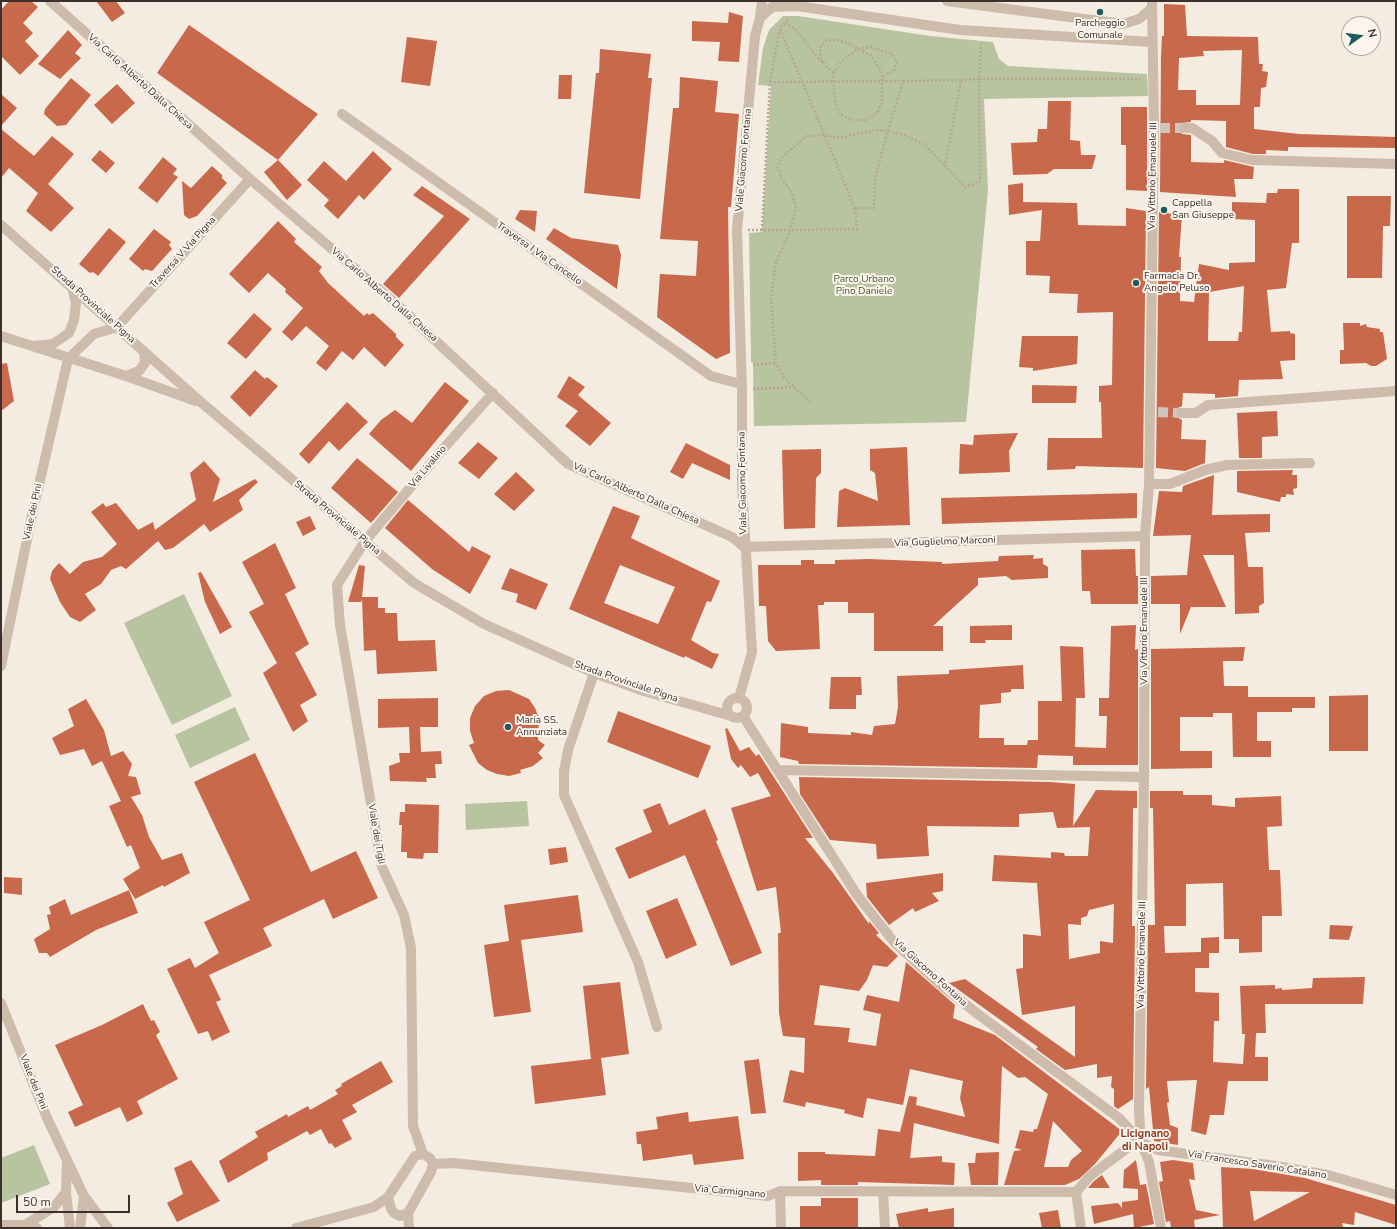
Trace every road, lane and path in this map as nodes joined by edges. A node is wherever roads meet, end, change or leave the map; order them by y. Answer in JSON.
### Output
{"nodes":[{"id":1,"x":50,"y":1,"type":"edge"},
{"id":2,"x":762,"y":1,"type":"edge"},
{"id":3,"x":947,"y":1,"type":"edge"},
{"id":4,"x":1152,"y":4,"type":"edge"},
{"id":5,"x":760,"y":18,"type":"junction"},
{"id":6,"x":780,"y":28,"type":"junction"},
{"id":7,"x":1152,"y":42,"type":"junction"},
{"id":8,"x":858,"y":49,"type":"junction"},
{"id":9,"x":823,"y":63,"type":"junction"},
{"id":10,"x":834,"y":73,"type":"junction"},
{"id":11,"x":882,"y":81,"type":"junction"},
{"id":12,"x":903,"y":81,"type":"junction"},
{"id":13,"x":770,"y":82,"type":"junction"},
{"id":14,"x":802,"y":82,"type":"junction"},
{"id":15,"x":833,"y":82,"type":"junction"},
{"id":16,"x":1153,"y":85,"type":"junction"},
{"id":17,"x":342,"y":114,"type":"dead end"},
{"id":18,"x":1185,"y":128,"type":"tunnel mouth"},
{"id":19,"x":888,"y":131,"type":"junction"},
{"id":20,"x":824,"y":135,"type":"junction"},
{"id":21,"x":1396,"y":164,"type":"edge"},
{"id":22,"x":945,"y":166,"type":"junction"},
{"id":23,"x":250,"y":179,"type":"junction"},
{"id":24,"x":855,"y":208,"type":"junction"},
{"id":25,"x":1,"y":225,"type":"edge"},
{"id":26,"x":746,"y":230,"type":"dead end"},
{"id":27,"x":762,"y":230,"type":"junction"},
{"id":28,"x":790,"y":230,"type":"junction"},
{"id":29,"x":72,"y":287,"type":"junction"},
{"id":30,"x":117,"y":327,"type":"junction"},
{"id":31,"x":1,"y":336,"type":"edge"},
{"id":32,"x":32,"y":346,"type":"junction"},
{"id":33,"x":144,"y":351,"type":"junction"},
{"id":34,"x":68,"y":358,"type":"junction"},
{"id":35,"x":776,"y":363,"type":"junction"},
{"id":36,"x":750,"y":365,"type":"dead end"},
{"id":37,"x":126,"y":376,"type":"junction"},
{"id":38,"x":746,"y":386,"type":"junction"},
{"id":39,"x":795,"y":387,"type":"junction"},
{"id":40,"x":1396,"y":391,"type":"edge"},
{"id":41,"x":492,"y":393,"type":"junction"},
{"id":42,"x":810,"y":402,"type":"dead end"},
{"id":43,"x":202,"y":404,"type":"junction"},
{"id":44,"x":1182,"y":412,"type":"tunnel mouth"},
{"id":45,"x":1310,"y":463,"type":"dead end"},
{"id":46,"x":1149,"y":484,"type":"junction"},
{"id":47,"x":1145,"y":536,"type":"junction"},
{"id":48,"x":365,"y":542,"type":"junction"},
{"id":49,"x":744,"y":548,"type":"junction"},
{"id":50,"x":1,"y":666,"type":"edge"},
{"id":51,"x":594,"y":673,"type":"junction"},
{"id":52,"x":738,"y":698,"type":"junction"},
{"id":53,"x":731,"y":716,"type":"junction"},
{"id":54,"x":743,"y":716,"type":"junction"},
{"id":55,"x":779,"y":770,"type":"junction"},
{"id":56,"x":1144,"y":777,"type":"junction"},
{"id":57,"x":1,"y":1003,"type":"edge"},
{"id":58,"x":657,"y":1026,"type":"dead end"},
{"id":59,"x":1141,"y":1142,"type":"junction"},
{"id":60,"x":423,"y":1154,"type":"junction"},
{"id":61,"x":67,"y":1160,"type":"junction"},
{"id":62,"x":433,"y":1164,"type":"junction"},
{"id":63,"x":780,"y":1191,"type":"junction"},
{"id":64,"x":66,"y":1192,"type":"junction"},
{"id":65,"x":883,"y":1192,"type":"junction"},
{"id":66,"x":1076,"y":1192,"type":"junction"},
{"id":67,"x":1396,"y":1195,"type":"edge"},
{"id":68,"x":84,"y":1196,"type":"junction"},
{"id":69,"x":388,"y":1197,"type":"junction"},
{"id":70,"x":408,"y":1213,"type":"junction"},
{"id":71,"x":25,"y":1224,"type":"junction"},
{"id":72,"x":1,"y":1225,"type":"edge"},
{"id":73,"x":37,"y":1228,"type":"edge"},
{"id":74,"x":70,"y":1228,"type":"edge"},
{"id":75,"x":80,"y":1228,"type":"edge"},
{"id":76,"x":108,"y":1228,"type":"edge"},
{"id":77,"x":296,"y":1228,"type":"edge"},
{"id":78,"x":409,"y":1228,"type":"edge"},
{"id":79,"x":781,"y":1228,"type":"edge"},
{"id":80,"x":885,"y":1228,"type":"edge"},
{"id":81,"x":1081,"y":1228,"type":"edge"},
{"id":82,"x":1161,"y":1228,"type":"edge"}],
"edges":[{"from":1,"to":23,"type":"street","name":"Via Carlo Alberto Dalla Chiesa"},
{"from":2,"to":5,"type":"street","name":"Viale Giacomo Fontana"},
{"from":3,"to":4,"type":"street"},
{"from":4,"to":7,"type":"street","name":"Via Vittorio Emanuele III"},
{"from":5,"to":7,"type":"street"},
{"from":5,"to":38,"type":"street","name":"Viale Giacomo Fontana"},
{"from":6,"to":9,"type":"path"},
{"from":6,"to":13,"type":"path"},
{"from":6,"to":14,"type":"path"},
{"from":7,"to":16,"type":"street","name":"Via Vittorio Emanuele III"},
{"from":8,"to":9,"type":"path"},
{"from":8,"to":10,"type":"path"},
{"from":8,"to":11,"type":"path"},
{"from":8,"to":11,"type":"path"},
{"from":9,"to":10,"type":"path"},
{"from":10,"to":15,"type":"path"},
{"from":11,"to":12,"type":"path"},
{"from":11,"to":15,"type":"path"},
{"from":11,"to":15,"type":"path"},
{"from":12,"to":19,"type":"path"},
{"from":12,"to":22,"type":"path"},
{"from":13,"to":14,"type":"path"},
{"from":13,"to":27,"type":"path"},
{"from":14,"to":15,"type":"path"},
{"from":14,"to":20,"type":"path"},
{"from":16,"to":22,"type":"path"},
{"from":16,"to":46,"type":"street","name":"Via Vittorio Emanuele III"},
{"from":17,"to":38,"type":"street","name":"Traversa I Via Cancello"},
{"from":18,"to":21,"type":"street"},
{"from":19,"to":20,"type":"path"},
{"from":19,"to":22,"type":"path"},
{"from":19,"to":24,"type":"path"},
{"from":20,"to":24,"type":"path"},
{"from":20,"to":28,"type":"path"},
{"from":23,"to":30,"type":"street","name":"Traversa V Via Pigna"},
{"from":23,"to":41,"type":"street","name":"Via Carlo Alberto Dalla Chiesa"},
{"from":24,"to":28,"type":"path"},
{"from":25,"to":29,"type":"street","name":"Strada Provinciale Pigna"},
{"from":26,"to":27,"type":"path"},
{"from":27,"to":28,"type":"path"},
{"from":28,"to":35,"type":"path"},
{"from":29,"to":30,"type":"street","name":"Strada Provinciale Pigna"},
{"from":29,"to":32,"type":"street"},
{"from":30,"to":33,"type":"street","name":"Strada Provinciale Pigna"},
{"from":30,"to":34,"type":"street"},
{"from":31,"to":32,"type":"street"},
{"from":32,"to":34,"type":"street"},
{"from":33,"to":37,"type":"street"},
{"from":33,"to":43,"type":"street","name":"Strada Provinciale Pigna"},
{"from":34,"to":37,"type":"street"},
{"from":34,"to":50,"type":"street","name":"Viale dei Pini"},
{"from":35,"to":36,"type":"path"},
{"from":35,"to":39,"type":"path"},
{"from":37,"to":43,"type":"street"},
{"from":38,"to":39,"type":"path"},
{"from":38,"to":49,"type":"street","name":"Viale Giacomo Fontana"},
{"from":39,"to":42,"type":"path"},
{"from":40,"to":44,"type":"street"},
{"from":41,"to":48,"type":"street","name":"Via Livalino"},
{"from":41,"to":49,"type":"street","name":"Via Carlo Alberto Dalla Chiesa"},
{"from":43,"to":48,"type":"street","name":"Strada Provinciale Pigna"},
{"from":45,"to":46,"type":"street"},
{"from":46,"to":47,"type":"street","name":"Via Vittorio Emanuele III"},
{"from":47,"to":49,"type":"street","name":"Via Guglielmo Marconi"},
{"from":47,"to":56,"type":"street","name":"Via Vittorio Emanuele III"},
{"from":48,"to":51,"type":"street","name":"Strada Provinciale Pigna"},
{"from":48,"to":60,"type":"street","name":"Viale dei Tigli"},
{"from":49,"to":52,"type":"street","name":"Viale Giacomo Fontana"},
{"from":51,"to":53,"type":"street","name":"Strada Provinciale Pigna"},
{"from":51,"to":58,"type":"street"},
{"from":52,"to":53,"type":"street"},
{"from":52,"to":54,"type":"street"},
{"from":53,"to":54,"type":"street"},
{"from":54,"to":55,"type":"street","name":"Via Giacomo Fontana"},
{"from":55,"to":56,"type":"street"},
{"from":55,"to":59,"type":"street","name":"Via Giacomo Fontana"},
{"from":56,"to":59,"type":"street","name":"Via Vittorio Emanuele III"},
{"from":57,"to":61,"type":"street","name":"Viale dei Pini"},
{"from":59,"to":66,"type":"street"},
{"from":59,"to":67,"type":"street","name":"Via Francesco Saverio Catalano"},
{"from":59,"to":82,"type":"street"},
{"from":60,"to":62,"type":"street"},
{"from":60,"to":69,"type":"street"},
{"from":61,"to":64,"type":"street","name":"Viale dei Pini"},
{"from":61,"to":68,"type":"street","name":"Viale dei Pini"},
{"from":62,"to":63,"type":"street","name":"Via Carmignano"},
{"from":62,"to":70,"type":"street"},
{"from":63,"to":65,"type":"street","name":"Via Carmignano"},
{"from":63,"to":79,"type":"street"},
{"from":64,"to":71,"type":"street"},
{"from":64,"to":74,"type":"street","name":"Viale dei Pini"},
{"from":65,"to":66,"type":"street","name":"Via Carmignano"},
{"from":65,"to":80,"type":"street"},
{"from":66,"to":81,"type":"street"},
{"from":68,"to":75,"type":"street"},
{"from":68,"to":76,"type":"street","name":"Viale dei Pini"},
{"from":69,"to":70,"type":"street"},
{"from":69,"to":77,"type":"street"},
{"from":70,"to":78,"type":"street"},
{"from":71,"to":72,"type":"street"},
{"from":71,"to":73,"type":"street"}]}
